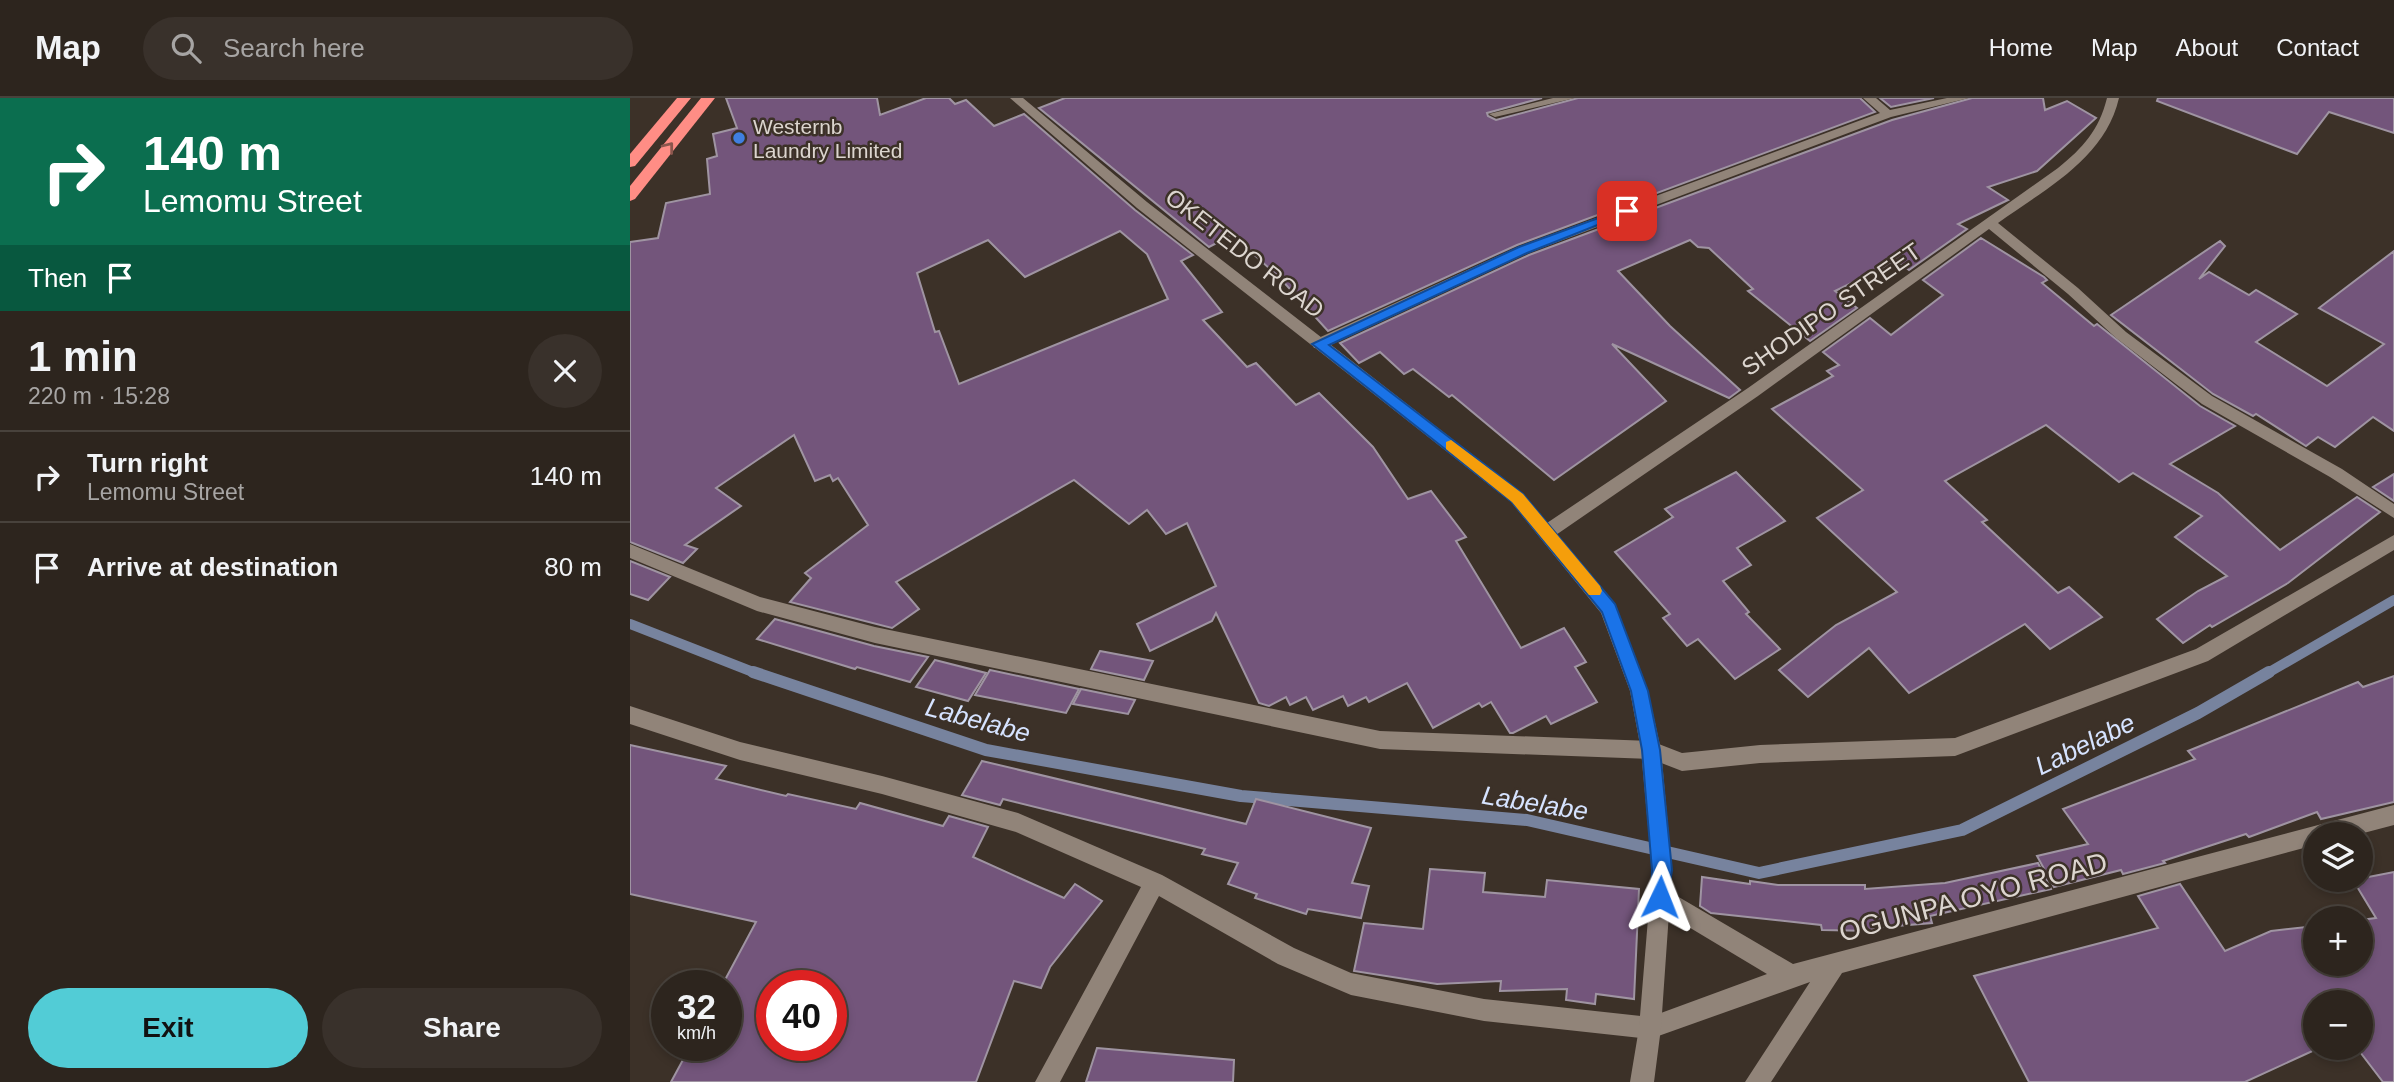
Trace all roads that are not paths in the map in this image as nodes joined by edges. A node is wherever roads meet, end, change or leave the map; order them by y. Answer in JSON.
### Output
{"nodes":[{"id":1,"x":684,"y":98,"type":"edge"},
{"id":2,"x":708,"y":98,"type":"edge"},
{"id":3,"x":1016,"y":98,"type":"edge"},
{"id":4,"x":1569,"y":98,"type":"edge"},
{"id":5,"x":1869,"y":98,"type":"edge"},
{"id":6,"x":1963,"y":98,"type":"edge"},
{"id":7,"x":2113,"y":98,"type":"edge"},
{"id":8,"x":1495,"y":114,"type":"dead end"},
{"id":9,"x":1888,"y":114,"type":"junction"},
{"id":10,"x":630,"y":163,"type":"edge"},
{"id":11,"x":630,"y":196,"type":"edge"},
{"id":12,"x":1991,"y":224,"type":"junction"},
{"id":13,"x":1319,"y":344,"type":"junction"},
{"id":14,"x":2394,"y":512,"type":"edge"},
{"id":15,"x":1547,"y":532,"type":"junction"},
{"id":16,"x":2394,"y":542,"type":"edge"},
{"id":17,"x":630,"y":551,"type":"edge"},
{"id":18,"x":630,"y":715,"type":"edge"},
{"id":19,"x":1651,"y":750,"type":"junction"},
{"id":20,"x":2394,"y":816,"type":"edge"},
{"id":21,"x":2369,"y":822,"type":"edge"},
{"id":22,"x":2303,"y":839,"type":"edge"},
{"id":23,"x":1154,"y":882,"type":"junction"},
{"id":24,"x":1660,"y":897,"type":"junction"},
{"id":25,"x":1834,"y":966,"type":"junction"},
{"id":26,"x":1791,"y":976,"type":"junction"},
{"id":27,"x":1650,"y":1028,"type":"junction"},
{"id":28,"x":1047,"y":1082,"type":"edge"},
{"id":29,"x":1642,"y":1082,"type":"edge"},
{"id":30,"x":1758,"y":1082,"type":"edge"}],
"edges":[{"from":1,"to":10,"type":"highway"},
{"from":11,"to":2,"type":"highway","one_way":true},
{"from":3,"to":13,"type":"street","name":"OKETEDO ROAD"},
{"from":4,"to":8,"type":"street"},
{"from":5,"to":9,"type":"street"},
{"from":6,"to":9,"type":"street"},
{"from":7,"to":12,"type":"street","name":"SHODIPO STREET"},
{"from":9,"to":13,"type":"street"},
{"from":12,"to":14,"type":"street"},
{"from":12,"to":15,"type":"street","name":"SHODIPO STREET"},
{"from":13,"to":15,"type":"street","name":"OKETEDO ROAD"},
{"from":15,"to":19,"type":"street","name":"OKETEDO ROAD"},
{"from":16,"to":19,"type":"street"},
{"from":17,"to":19,"type":"street"},
{"from":18,"to":23,"type":"street"},
{"from":19,"to":24,"type":"street","name":"OKETEDO ROAD"},
{"from":20,"to":21,"type":"street","name":"OGUNPA OYO ROAD"},
{"from":22,"to":25,"type":"street","name":"OGUNPA OYO ROAD"},
{"from":23,"to":27,"type":"street"},
{"from":23,"to":28,"type":"street"},
{"from":24,"to":26,"type":"street"},
{"from":24,"to":27,"type":"street","name":"OKETEDO ROAD"},
{"from":25,"to":26,"type":"street","name":"OGUNPA OYO ROAD"},
{"from":25,"to":30,"type":"street"},
{"from":26,"to":27,"type":"street","name":"OGUNPA OYO ROAD"},
{"from":27,"to":29,"type":"street","name":"OKETEDO ROAD"}]}
